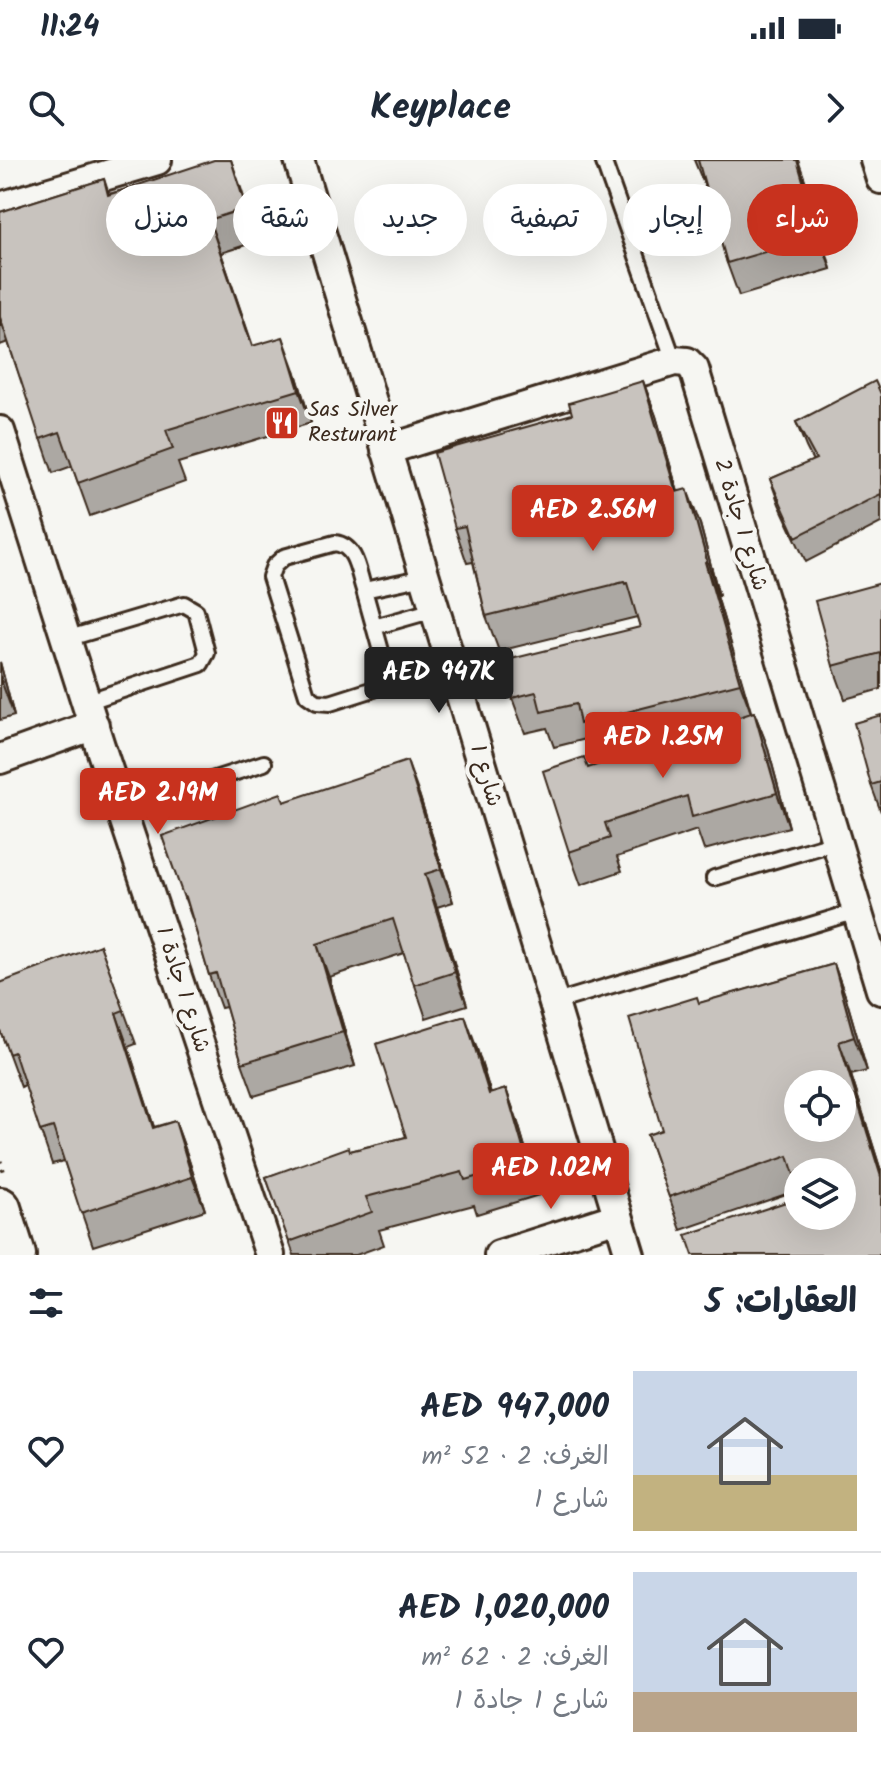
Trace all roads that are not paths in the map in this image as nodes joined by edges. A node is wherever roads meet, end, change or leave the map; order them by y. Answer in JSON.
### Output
{"nodes":[{"id":1,"x":157,"y":160,"type":"edge"},
{"id":2,"x":299,"y":160,"type":"edge"},
{"id":3,"x":603,"y":160,"type":"edge"},
{"id":4,"x":875,"y":160,"type":"edge"},
{"id":5,"x":881,"y":179,"type":"edge"},
{"id":6,"x":0,"y":207,"type":"edge"},
{"id":7,"x":674,"y":361,"type":"junction"},
{"id":8,"x":0,"y":431,"type":"edge"},
{"id":9,"x":386,"y":450,"type":"junction"},
{"id":10,"x":425,"y":577,"type":"junction"},
{"id":11,"x":364,"y":590,"type":"junction"},
{"id":12,"x":434,"y":610,"type":"junction"},
{"id":13,"x":374,"y":627,"type":"junction"},
{"id":14,"x":66,"y":639,"type":"junction"},
{"id":15,"x":90,"y":714,"type":"junction"},
{"id":16,"x":0,"y":759,"type":"edge"},
{"id":17,"x":264,"y":763,"type":"dead end"},
{"id":18,"x":122,"y":809,"type":"junction"},
{"id":19,"x":836,"y":842,"type":"junction"},
{"id":20,"x":714,"y":878,"type":"dead end"},
{"id":21,"x":857,"y":911,"type":"junction"},
{"id":22,"x":881,"y":990,"type":"edge"},
{"id":23,"x":553,"y":1003,"type":"junction"},
{"id":24,"x":0,"y":1208,"type":"edge"},
{"id":25,"x":618,"y":1217,"type":"junction"},
{"id":26,"x":15,"y":1255,"type":"edge"},
{"id":27,"x":270,"y":1255,"type":"edge"},
{"id":28,"x":499,"y":1255,"type":"edge"},
{"id":29,"x":630,"y":1255,"type":"edge"}],
"edges":[{"from":1,"to":6,"type":"street"},
{"from":2,"to":9,"type":"street","name":"شارع 1"},
{"from":3,"to":7,"type":"lane"},
{"from":4,"to":5,"type":"street"},
{"from":7,"to":9,"type":"street"},
{"from":7,"to":19,"type":"street","name":"شارع 1 جادة 2"},
{"from":8,"to":14,"type":"street","name":"شارع 1 جادة 1"},
{"from":9,"to":10,"type":"street","name":"شارع 1"},
{"from":10,"to":11,"type":"lane"},
{"from":10,"to":12,"type":"street","name":"شارع 1"},
{"from":11,"to":13,"type":"lane"},
{"from":11,"to":13,"type":"lane"},
{"from":12,"to":13,"type":"lane"},
{"from":12,"to":23,"type":"street","name":"شارع 1"},
{"from":14,"to":15,"type":"street","name":"شارع 1 جادة 1"},
{"from":14,"to":15,"type":"lane"},
{"from":15,"to":16,"type":"street"},
{"from":15,"to":18,"type":"street","name":"شارع 1 جادة 1"},
{"from":17,"to":18,"type":"lane"},
{"from":18,"to":27,"type":"street","name":"شارع 1 جادة 1"},
{"from":19,"to":20,"type":"lane"},
{"from":19,"to":21,"type":"street","name":"شارع 1 جادة 2"},
{"from":21,"to":22,"type":"street","name":"شارع 1 جادة 2"},
{"from":21,"to":23,"type":"lane"},
{"from":23,"to":25,"type":"street","name":"شارع 1"},
{"from":24,"to":26,"type":"main road"},
{"from":25,"to":28,"type":"street"},
{"from":25,"to":29,"type":"street","name":"شارع 1"}]}
